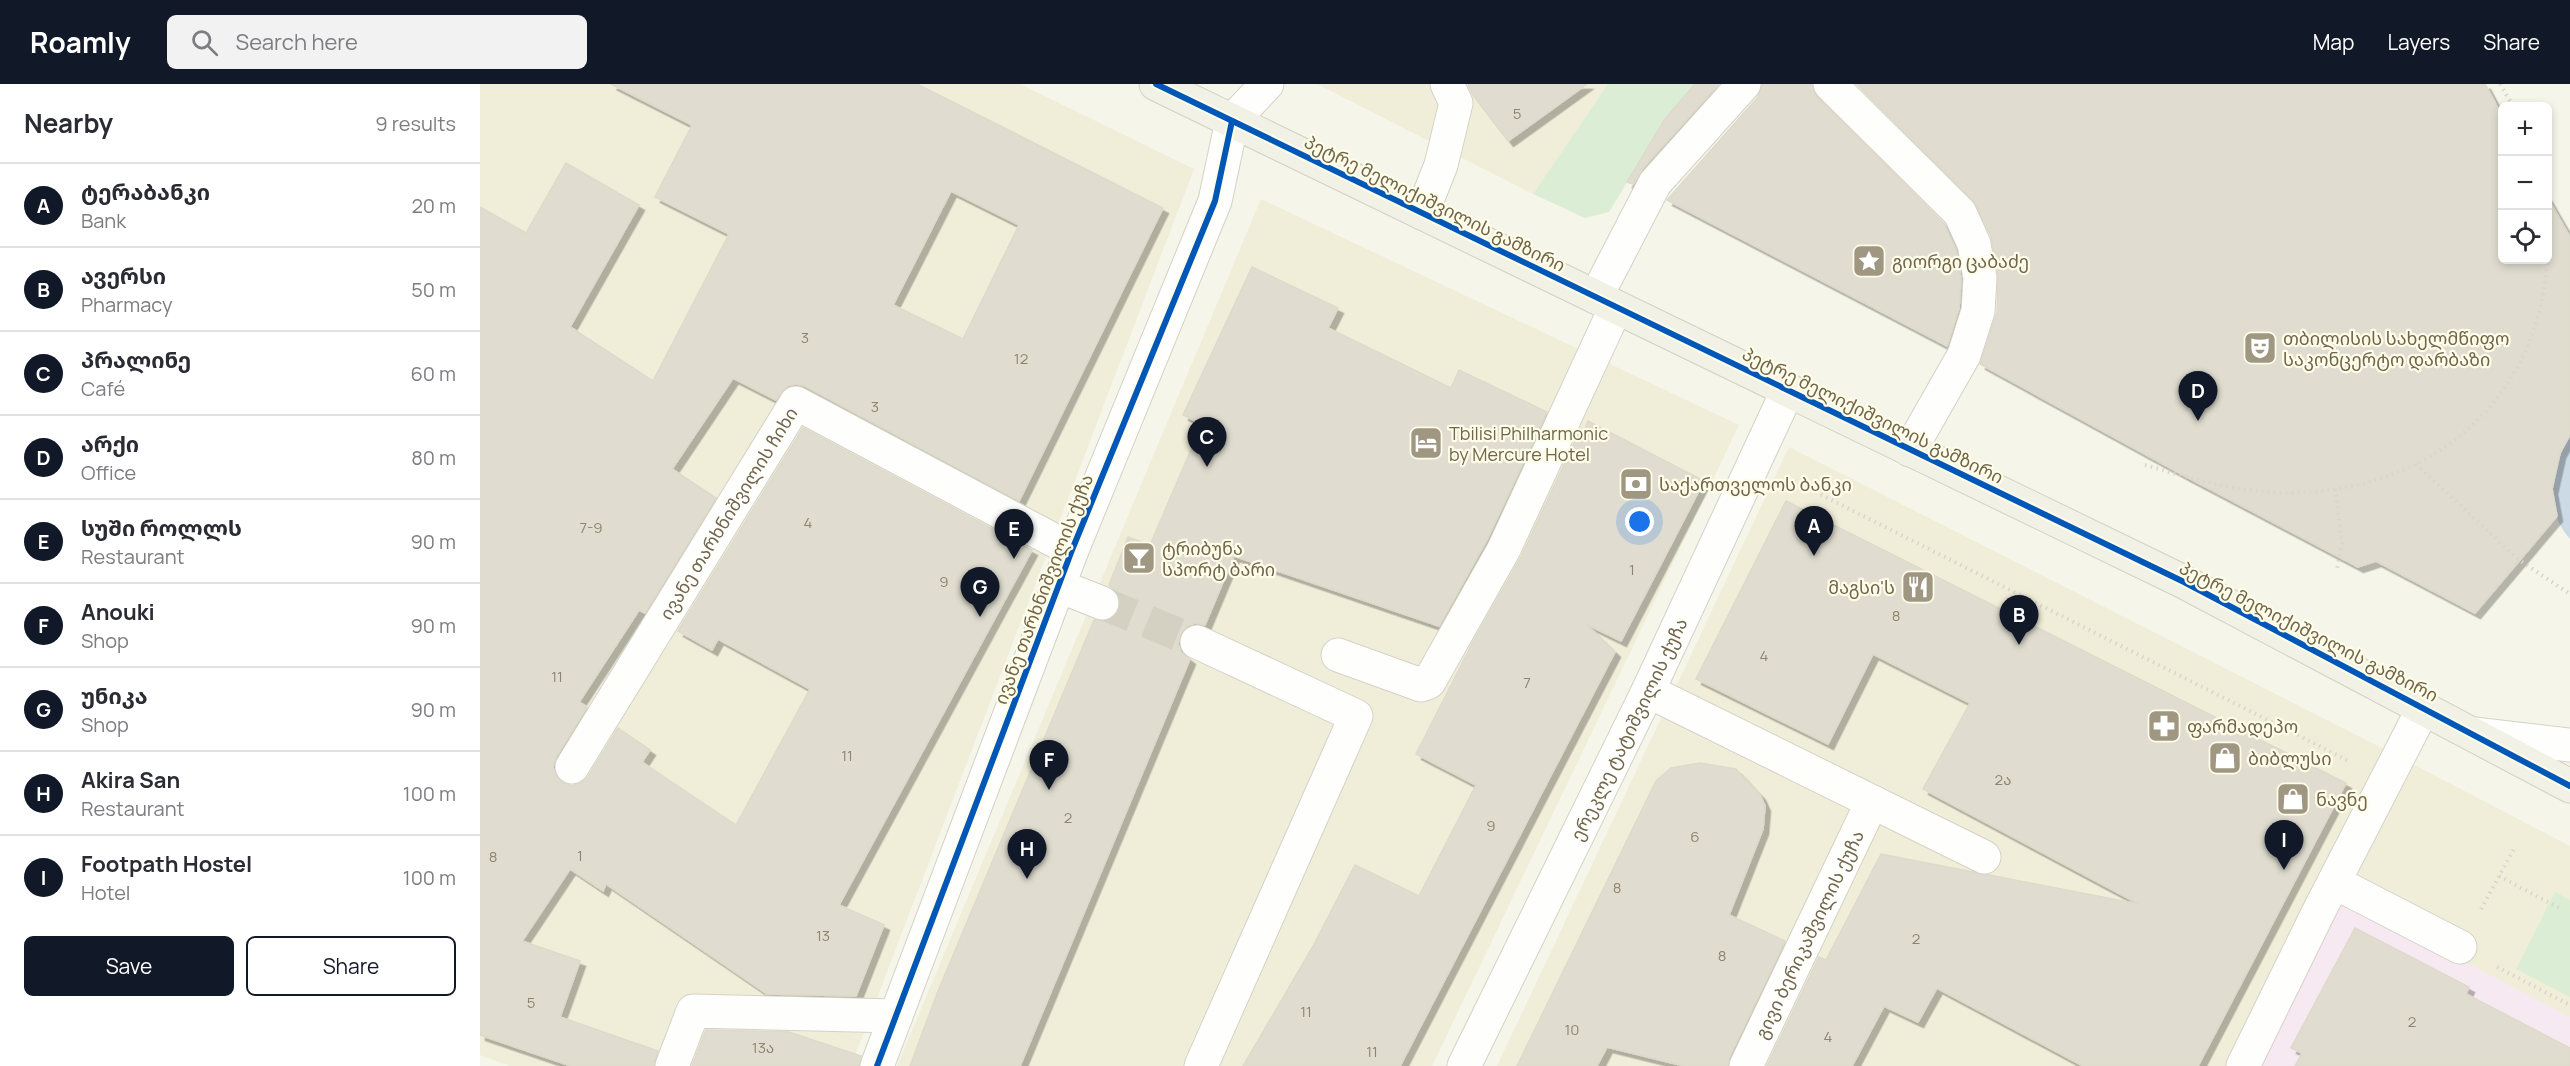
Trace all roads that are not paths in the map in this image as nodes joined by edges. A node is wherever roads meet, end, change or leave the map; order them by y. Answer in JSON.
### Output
{"nodes":[{"id":1,"x":1155,"y":84,"type":"edge"},
{"id":2,"x":1267,"y":84,"type":"edge"},
{"id":3,"x":1447,"y":84,"type":"edge"},
{"id":4,"x":1744,"y":84,"type":"edge"},
{"id":5,"x":1830,"y":84,"type":"edge"},
{"id":6,"x":1232,"y":121,"type":"junction"},
{"id":7,"x":1422,"y":213,"type":"junction"},
{"id":8,"x":1606,"y":302,"type":"junction"},
{"id":9,"x":1788,"y":390,"type":"junction"},
{"id":10,"x":1910,"y":450,"type":"junction"},
{"id":11,"x":1072,"y":550,"type":"junction"},
{"id":12,"x":1059,"y":586,"type":"junction"},
{"id":13,"x":1101,"y":603,"type":"tunnel mouth"},
{"id":14,"x":1197,"y":642,"type":"tunnel mouth"},
{"id":15,"x":1338,"y":655,"type":"dead end"},
{"id":16,"x":1648,"y":691,"type":"junction"},
{"id":17,"x":2424,"y":707,"type":"junction"},
{"id":18,"x":2474,"y":734,"type":"junction"},
{"id":19,"x":2570,"y":746,"type":"edge"},
{"id":20,"x":572,"y":767,"type":"dead end"},
{"id":21,"x":2570,"y":786,"type":"edge"},
{"id":22,"x":1872,"y":802,"type":"junction"},
{"id":23,"x":1984,"y":857,"type":"dead end"},
{"id":24,"x":2334,"y":882,"type":"junction"},
{"id":25,"x":2460,"y":947,"type":"road end"},
{"id":26,"x":896,"y":1016,"type":"junction"},
{"id":27,"x":672,"y":1066,"type":"edge"},
{"id":28,"x":877,"y":1066,"type":"edge"},
{"id":29,"x":1201,"y":1066,"type":"edge"},
{"id":30,"x":1464,"y":1066,"type":"edge"},
{"id":31,"x":1746,"y":1066,"type":"edge"},
{"id":32,"x":2243,"y":1066,"type":"edge"}],
"edges":[{"from":1,"to":6,"type":"main road","name":"პეტრე მელიქიშვილის გამზირი"},
{"from":2,"to":6,"type":"street"},
{"from":3,"to":7,"type":"street"},
{"from":4,"to":8,"type":"street"},
{"from":5,"to":10,"type":"street"},
{"from":6,"to":7,"type":"main road","name":"პეტრე მელიქიშვილის გამზირი"},
{"from":6,"to":11,"type":"street","name":"ივანე თარხნიშვილის ქუჩა"},
{"from":7,"to":8,"type":"main road","name":"პეტრე მელიქიშვილის გამზირი"},
{"from":8,"to":9,"type":"main road","name":"პეტრე მელიქიშვილის გამზირი"},
{"from":8,"to":15,"type":"street"},
{"from":9,"to":10,"type":"main road","name":"პეტრე მელიქიშვილის გამზირი"},
{"from":9,"to":16,"type":"street","name":"ერეკლე ტატიშვილის ქუჩა"},
{"from":10,"to":17,"type":"main road","name":"პეტრე მელიქიშვილის გამზირი"},
{"from":11,"to":12,"type":"street","name":"ივანე თარხნიშვილის ქუჩა"},
{"from":11,"to":20,"type":"street","name":"ივანე თარხნიშვილის ჩიხი"},
{"from":12,"to":13,"type":"street"},
{"from":12,"to":26,"type":"street","name":"ივანე თარხნიშვილის ქუჩა"},
{"from":14,"to":29,"type":"street"},
{"from":16,"to":22,"type":"street"},
{"from":16,"to":30,"type":"street","name":"ერეკლე ტატიშვილის ქუჩა"},
{"from":17,"to":18,"type":"main road","name":"პეტრე მელიქიშვილის გამზირი"},
{"from":17,"to":24,"type":"street"},
{"from":18,"to":19,"type":"street"},
{"from":18,"to":21,"type":"main road","name":"პეტრე მელიქიშვილის გამზირი"},
{"from":22,"to":23,"type":"street"},
{"from":22,"to":31,"type":"street","name":"გივი ბერიკაშვილის ქუჩა"},
{"from":24,"to":25,"type":"street"},
{"from":24,"to":32,"type":"street"},
{"from":26,"to":27,"type":"street"},
{"from":26,"to":28,"type":"street","name":"ივანე თარხნიშვილის ქუჩა"}]}
